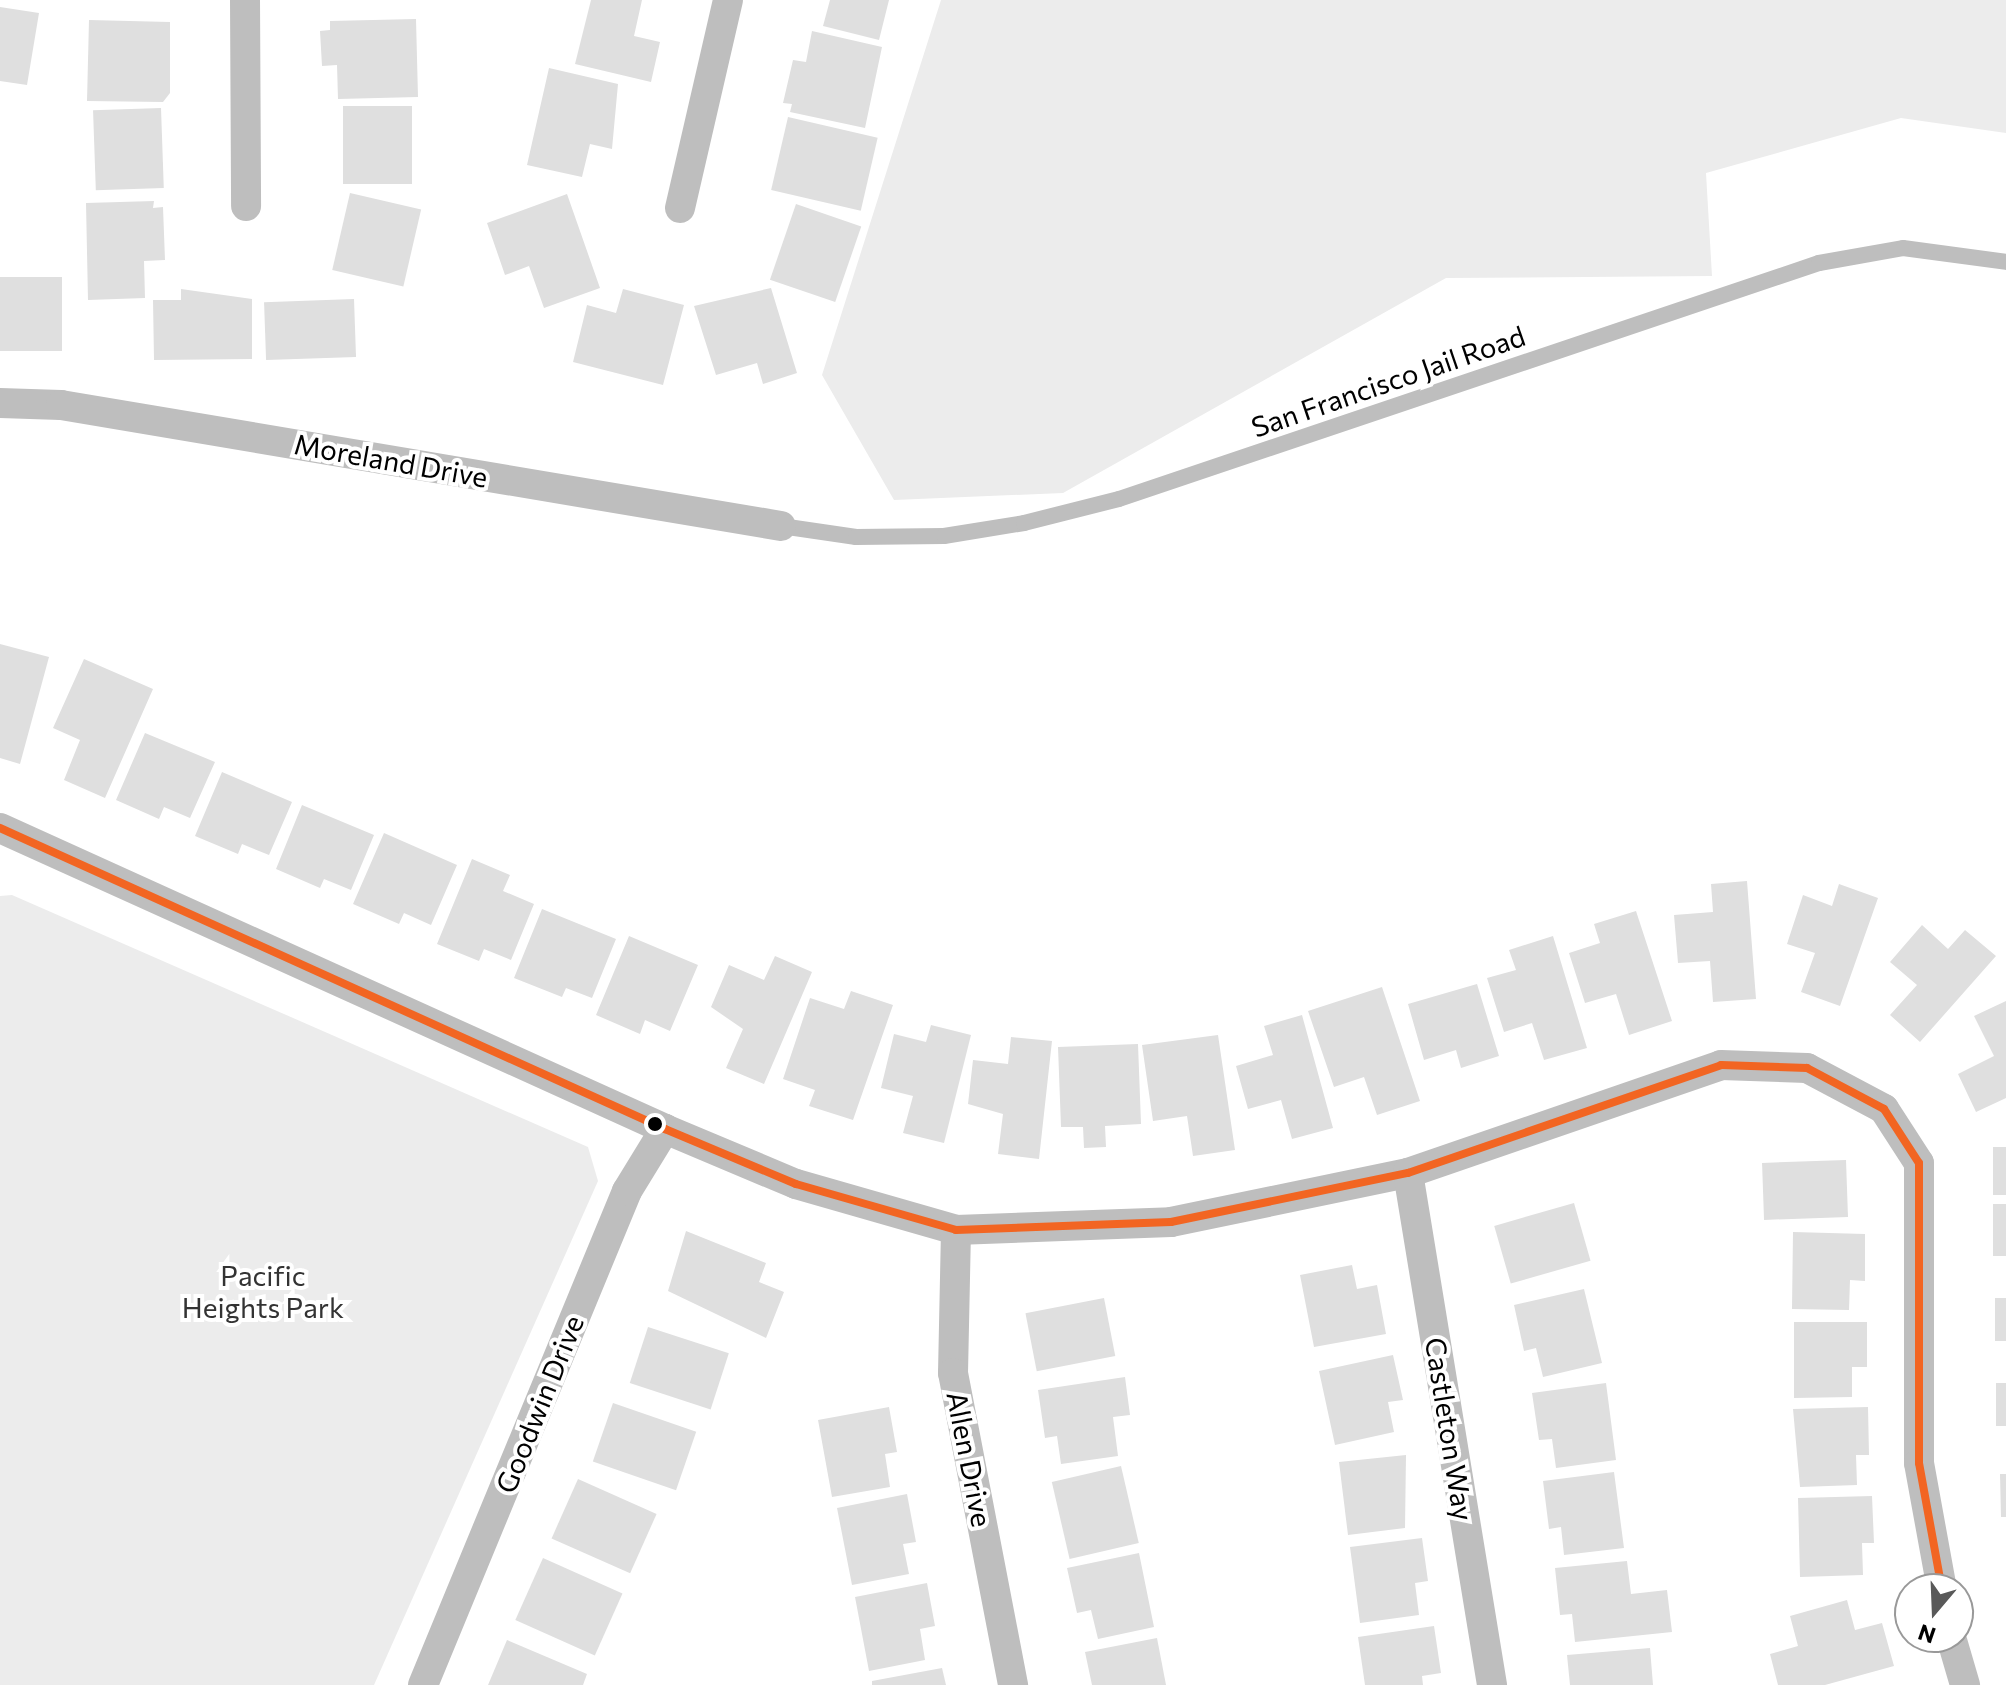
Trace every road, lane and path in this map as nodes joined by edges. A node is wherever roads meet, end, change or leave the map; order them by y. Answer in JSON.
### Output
{"nodes":[{"id":1,"x":245,"y":0,"type":"edge"},
{"id":2,"x":728,"y":0,"type":"edge"},
{"id":3,"x":246,"y":206,"type":"dead end"},
{"id":4,"x":680,"y":208,"type":"dead end"},
{"id":5,"x":2006,"y":262,"type":"edge"},
{"id":6,"x":0,"y":403,"type":"edge"},
{"id":7,"x":781,"y":526,"type":"joint"},
{"id":8,"x":0,"y":828,"type":"edge"},
{"id":9,"x":665,"y":1129,"type":"junction"},
{"id":10,"x":1408,"y":1173,"type":"junction"},
{"id":11,"x":956,"y":1230,"type":"junction"},
{"id":12,"x":1939,"y":1573,"type":"edge"},
{"id":13,"x":1956,"y":1653,"type":"edge"},
{"id":14,"x":423,"y":1685,"type":"edge"},
{"id":15,"x":1013,"y":1685,"type":"edge"},
{"id":16,"x":1492,"y":1685,"type":"edge"},
{"id":17,"x":1965,"y":1685,"type":"edge"}],
"edges":[{"from":1,"to":3,"type":"street"},
{"from":2,"to":4,"type":"street"},
{"from":5,"to":7,"type":"lane","name":"San Francisco Jail Road"},
{"from":6,"to":7,"type":"street","name":"Moreland Drive"},
{"from":8,"to":9,"type":"street"},
{"from":9,"to":11,"type":"street"},
{"from":9,"to":14,"type":"street","name":"Goodwin Drive"},
{"from":10,"to":11,"type":"street"},
{"from":10,"to":12,"type":"street"},
{"from":10,"to":16,"type":"street","name":"Castleton Way"},
{"from":11,"to":15,"type":"street","name":"Allen Drive"},
{"from":13,"to":17,"type":"street"}]}
